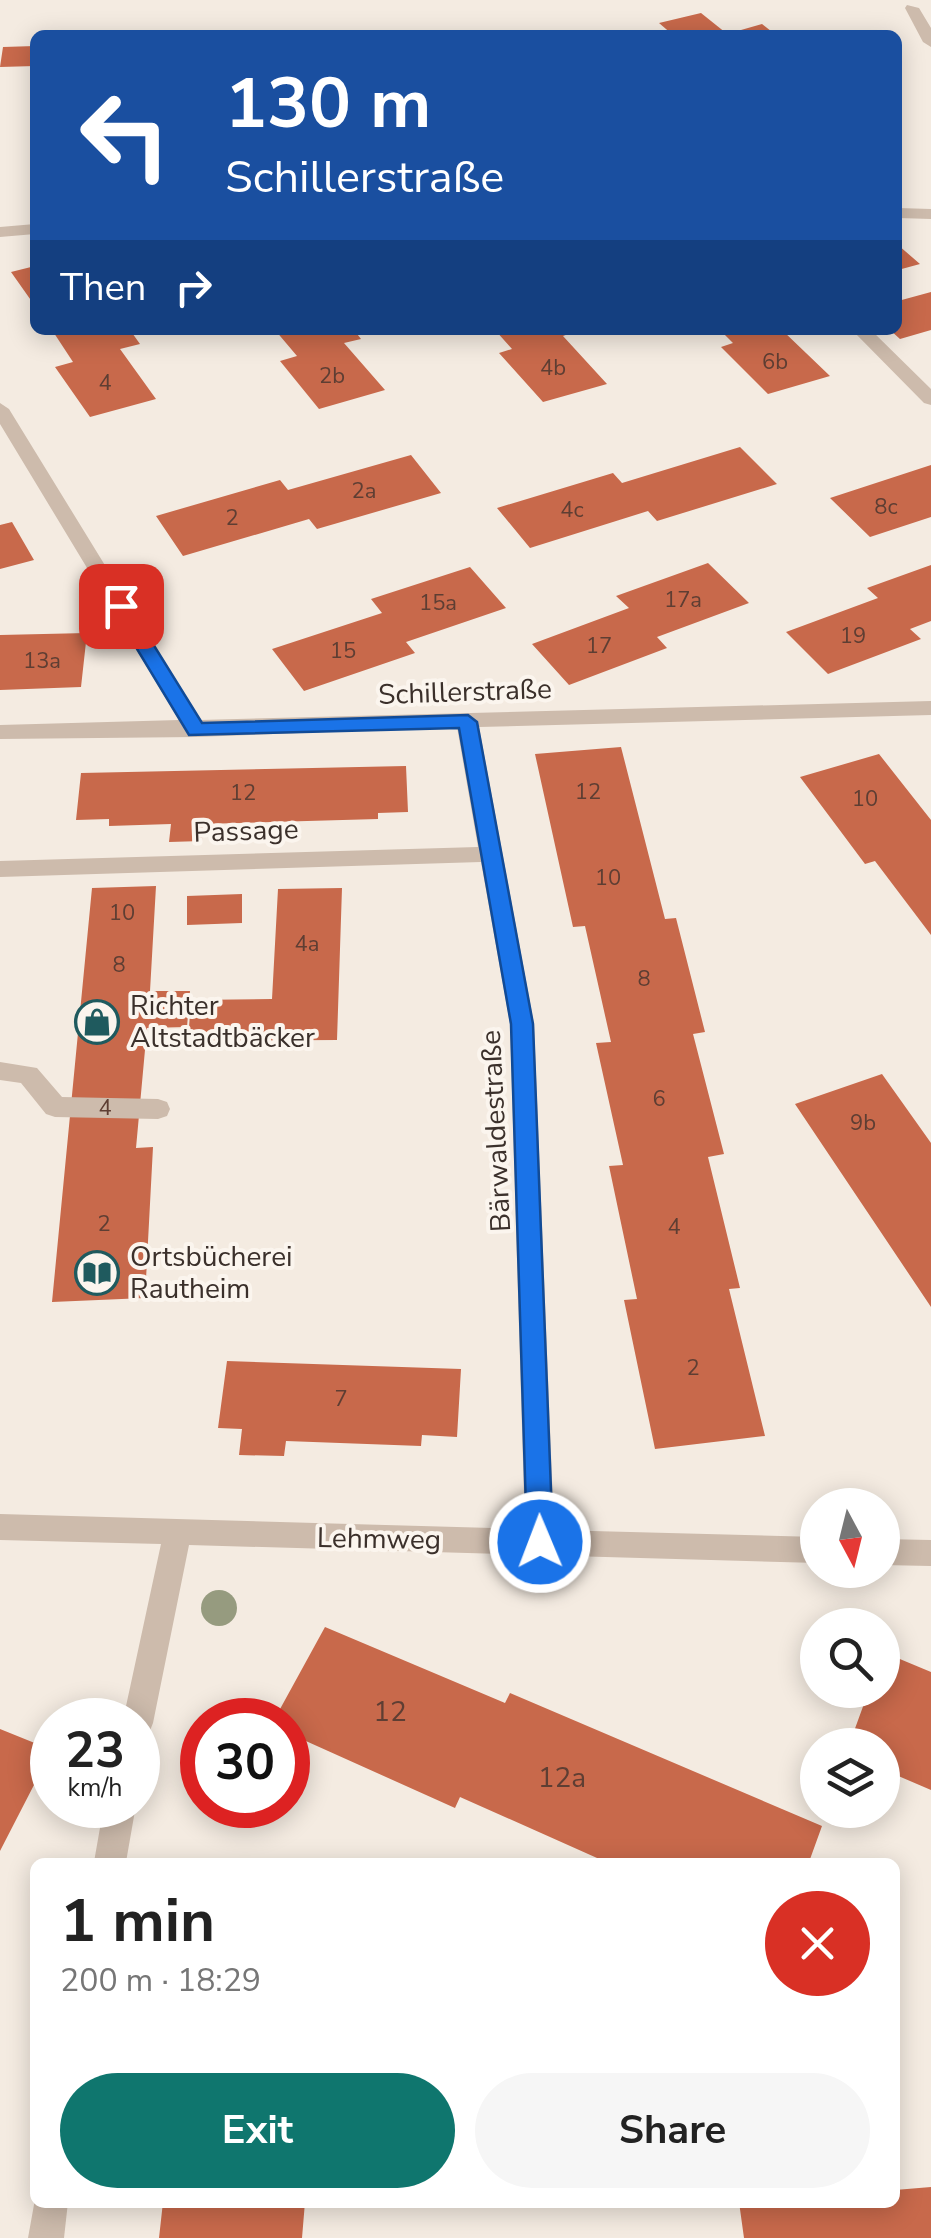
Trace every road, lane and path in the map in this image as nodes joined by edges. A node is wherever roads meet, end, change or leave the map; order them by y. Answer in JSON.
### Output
{"nodes":[{"id":1,"x":912,"y":8,"type":"dead end"},
{"id":2,"x":931,"y":42,"type":"edge"},
{"id":3,"x":902,"y":213,"type":"edge"},
{"id":4,"x":931,"y":214,"type":"edge"},
{"id":5,"x":30,"y":229,"type":"edge"},
{"id":6,"x":0,"y":232,"type":"edge"},
{"id":7,"x":865,"y":335,"type":"edge"},
{"id":8,"x":931,"y":399,"type":"edge"},
{"id":9,"x":0,"y":409,"type":"edge"},
{"id":10,"x":931,"y":708,"type":"edge"},
{"id":11,"x":468,"y":722,"type":"junction"},
{"id":12,"x":196,"y":730,"type":"junction"},
{"id":13,"x":0,"y":732,"type":"edge"},
{"id":14,"x":493,"y":854,"type":"junction"},
{"id":15,"x":0,"y":868,"type":"edge"},
{"id":16,"x":0,"y":1071,"type":"edge"},
{"id":17,"x":158,"y":1109,"type":"dead end"},
{"id":18,"x":0,"y":1527,"type":"edge"},
{"id":19,"x":177,"y":1534,"type":"junction"},
{"id":20,"x":540,"y":1542,"type":"junction"},
{"id":21,"x":800,"y":1549,"type":"edge"},
{"id":22,"x":900,"y":1552,"type":"edge"},
{"id":23,"x":931,"y":1553,"type":"edge"},
{"id":24,"x":143,"y":1698,"type":"edge"},
{"id":25,"x":116,"y":1828,"type":"edge"},
{"id":26,"x":111,"y":1858,"type":"edge"},
{"id":27,"x":50,"y":2208,"type":"edge"},
{"id":28,"x":46,"y":2238,"type":"edge"}],
"edges":[{"from":1,"to":2,"type":"street"},
{"from":3,"to":4,"type":"street"},
{"from":5,"to":6,"type":"street"},
{"from":7,"to":8,"type":"street"},
{"from":9,"to":12,"type":"street"},
{"from":10,"to":11,"type":"street","name":"Schillerstraße"},
{"from":11,"to":12,"type":"street","name":"Schillerstraße"},
{"from":11,"to":14,"type":"street","name":"Bärwaldestraße"},
{"from":12,"to":13,"type":"street","name":"Schillerstraße"},
{"from":14,"to":15,"type":"street","name":"Passage"},
{"from":14,"to":20,"type":"street","name":"Bärwaldestraße"},
{"from":16,"to":17,"type":"street"},
{"from":18,"to":19,"type":"street","name":"Lehmweg"},
{"from":19,"to":20,"type":"street","name":"Lehmweg"},
{"from":19,"to":24,"type":"street"},
{"from":20,"to":21,"type":"street","name":"Lehmweg"},
{"from":22,"to":23,"type":"street"},
{"from":25,"to":26,"type":"street"},
{"from":27,"to":28,"type":"street"}]}
